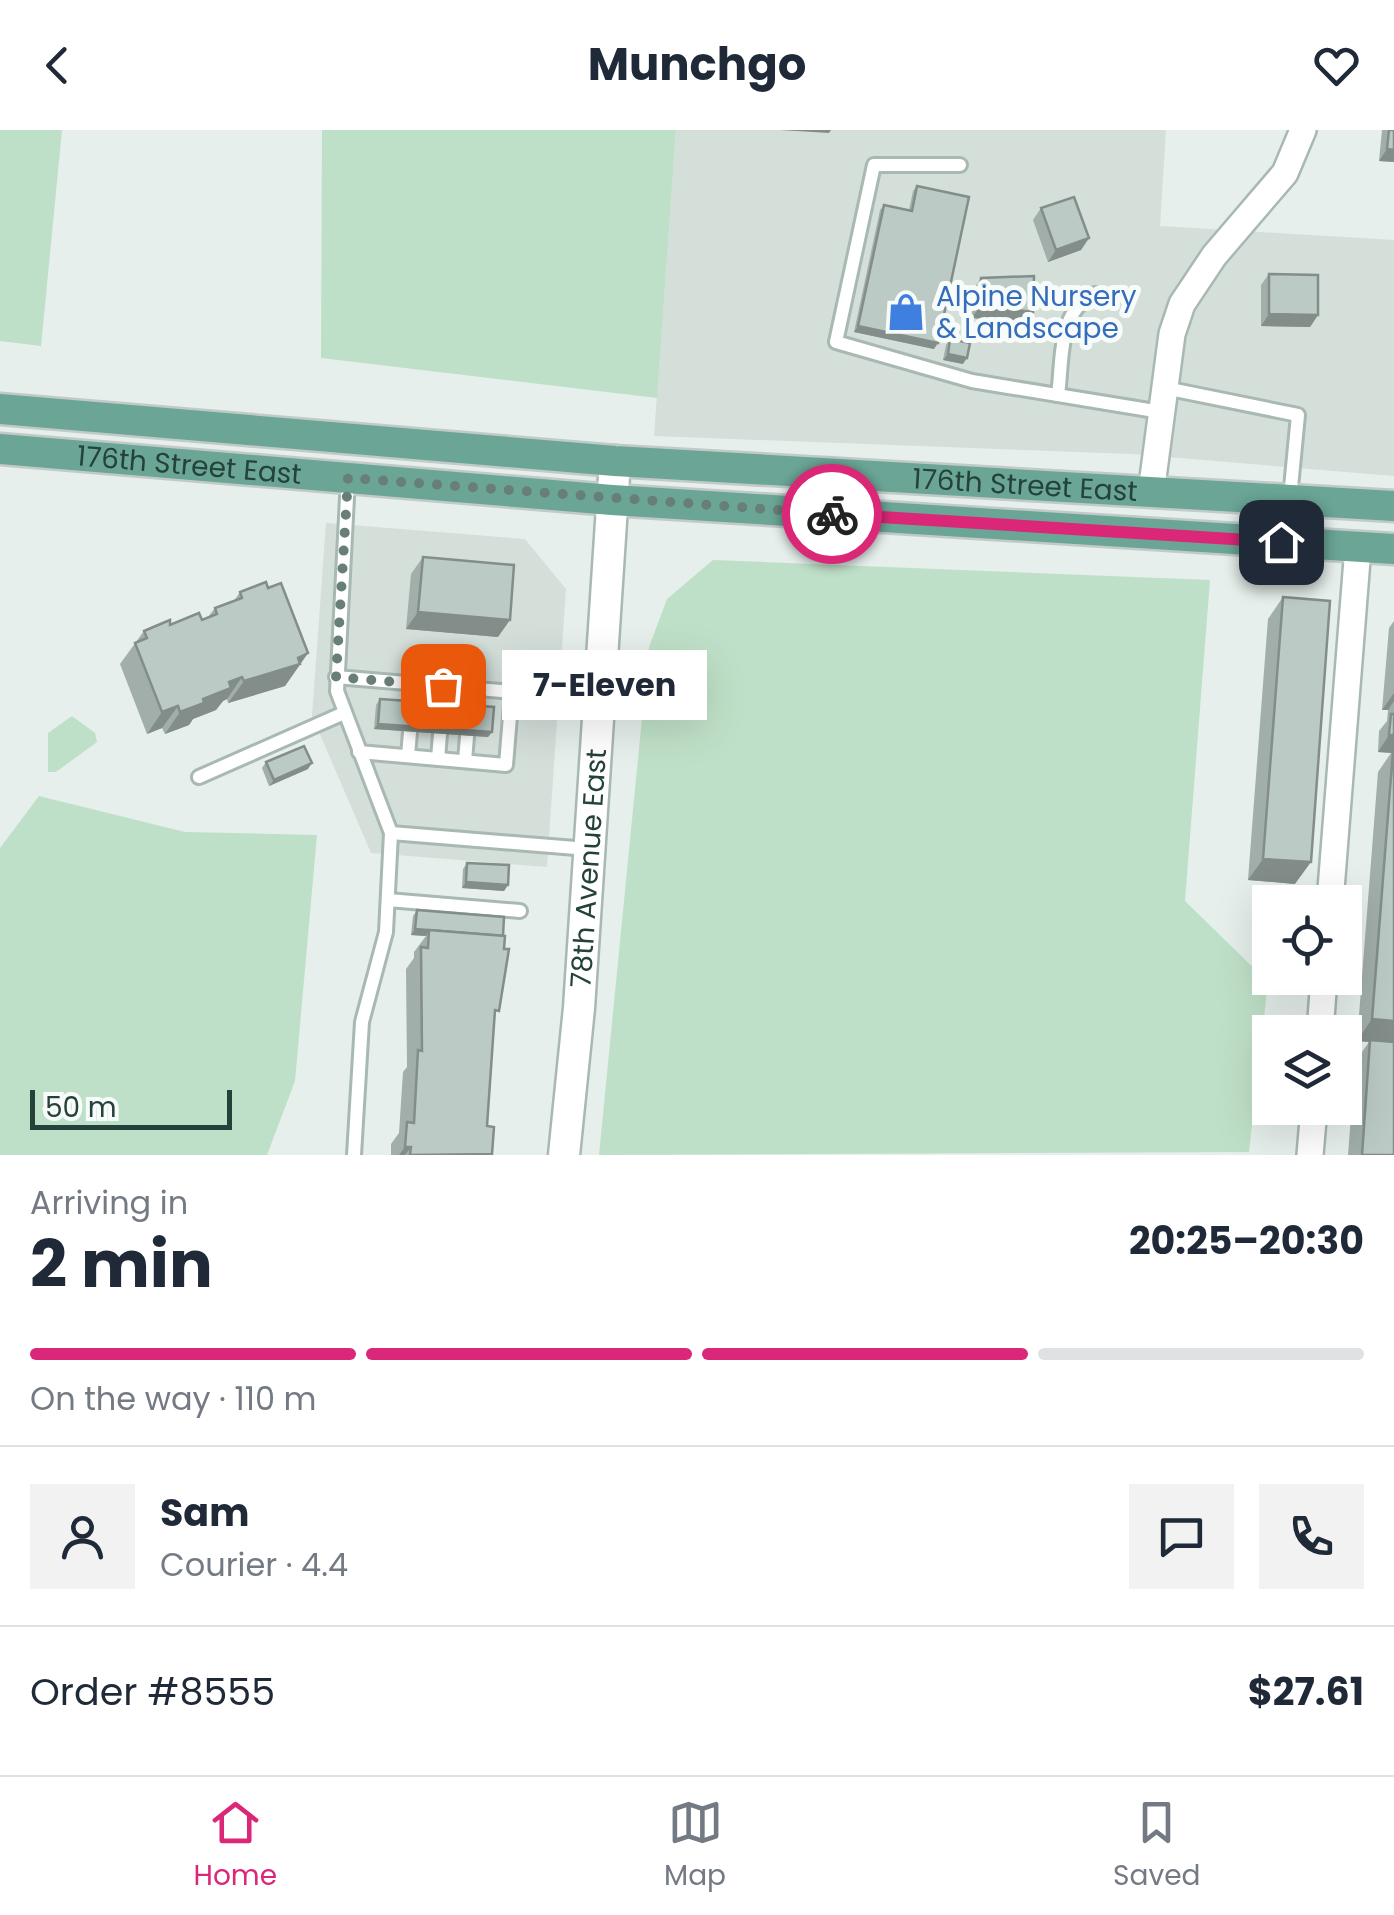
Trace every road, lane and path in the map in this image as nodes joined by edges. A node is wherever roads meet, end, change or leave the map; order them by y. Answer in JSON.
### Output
{"nodes":[{"id":1,"x":1303,"y":130,"type":"edge"},
{"id":2,"x":960,"y":165,"type":"dead end"},
{"id":3,"x":1096,"y":294,"type":"dead end"},
{"id":4,"x":1058,"y":395,"type":"junction"},
{"id":5,"x":1163,"y":400,"type":"junction"},
{"id":6,"x":0,"y":409,"type":"edge"},
{"id":7,"x":0,"y":449,"type":"edge"},
{"id":8,"x":615,"y":462,"type":"junction"},
{"id":9,"x":348,"y":478,"type":"junction"},
{"id":10,"x":1151,"y":492,"type":"junction"},
{"id":11,"x":612,"y":500,"type":"junction"},
{"id":12,"x":1290,"y":500,"type":"junction"},
{"id":13,"x":1394,"y":506,"type":"edge"},
{"id":14,"x":1358,"y":547,"type":"junction"},
{"id":15,"x":1394,"y":549,"type":"edge"},
{"id":16,"x":336,"y":677,"type":"junction"},
{"id":17,"x":344,"y":713,"type":"junction"},
{"id":18,"x":410,"y":732,"type":"edge"},
{"id":19,"x":440,"y":734,"type":"edge"},
{"id":20,"x":467,"y":736,"type":"edge"},
{"id":21,"x":359,"y":752,"type":"junction"},
{"id":22,"x":408,"y":756,"type":"junction"},
{"id":23,"x":438,"y":759,"type":"junction"},
{"id":24,"x":465,"y":761,"type":"junction"},
{"id":25,"x":199,"y":778,"type":"dead end"},
{"id":26,"x":391,"y":833,"type":"junction"},
{"id":27,"x":589,"y":849,"type":"junction"},
{"id":28,"x":1331,"y":885,"type":"edge"},
{"id":29,"x":388,"y":900,"type":"junction"},
{"id":30,"x":520,"y":911,"type":"dead end"},
{"id":31,"x":1313,"y":1125,"type":"edge"},
{"id":32,"x":354,"y":1155,"type":"edge"},
{"id":33,"x":564,"y":1155,"type":"edge"},
{"id":34,"x":1310,"y":1155,"type":"edge"}],
"edges":[{"from":1,"to":5,"type":"street"},
{"from":2,"to":4,"type":"lane"},
{"from":3,"to":4,"type":"lane"},
{"from":4,"to":5,"type":"lane"},
{"from":5,"to":10,"type":"street"},
{"from":5,"to":12,"type":"lane"},
{"from":6,"to":8,"type":"main road","name":"176th Street East"},
{"from":7,"to":9,"type":"main road","name":"176th Street East"},
{"from":8,"to":10,"type":"main road","name":"176th Street East"},
{"from":8,"to":11,"type":"street","name":"78th Avenue East"},
{"from":9,"to":11,"type":"main road","name":"176th Street East"},
{"from":9,"to":16,"type":"lane"},
{"from":10,"to":12,"type":"main road","name":"176th Street East"},
{"from":11,"to":14,"type":"main road","name":"176th Street East"},
{"from":11,"to":27,"type":"street","name":"78th Avenue East"},
{"from":12,"to":13,"type":"main road","name":"176th Street East"},
{"from":14,"to":15,"type":"main road","name":"176th Street East"},
{"from":14,"to":28,"type":"street"},
{"from":16,"to":17,"type":"lane"},
{"from":16,"to":24,"type":"lane"},
{"from":17,"to":21,"type":"lane"},
{"from":17,"to":25,"type":"lane"},
{"from":18,"to":22,"type":"lane"},
{"from":19,"to":23,"type":"lane"},
{"from":20,"to":24,"type":"lane"},
{"from":21,"to":22,"type":"lane"},
{"from":21,"to":26,"type":"lane"},
{"from":22,"to":23,"type":"lane"},
{"from":23,"to":24,"type":"lane"},
{"from":26,"to":27,"type":"lane"},
{"from":26,"to":29,"type":"lane"},
{"from":27,"to":33,"type":"street","name":"78th Avenue East"},
{"from":29,"to":30,"type":"lane"},
{"from":29,"to":32,"type":"lane"},
{"from":31,"to":34,"type":"street"}]}
